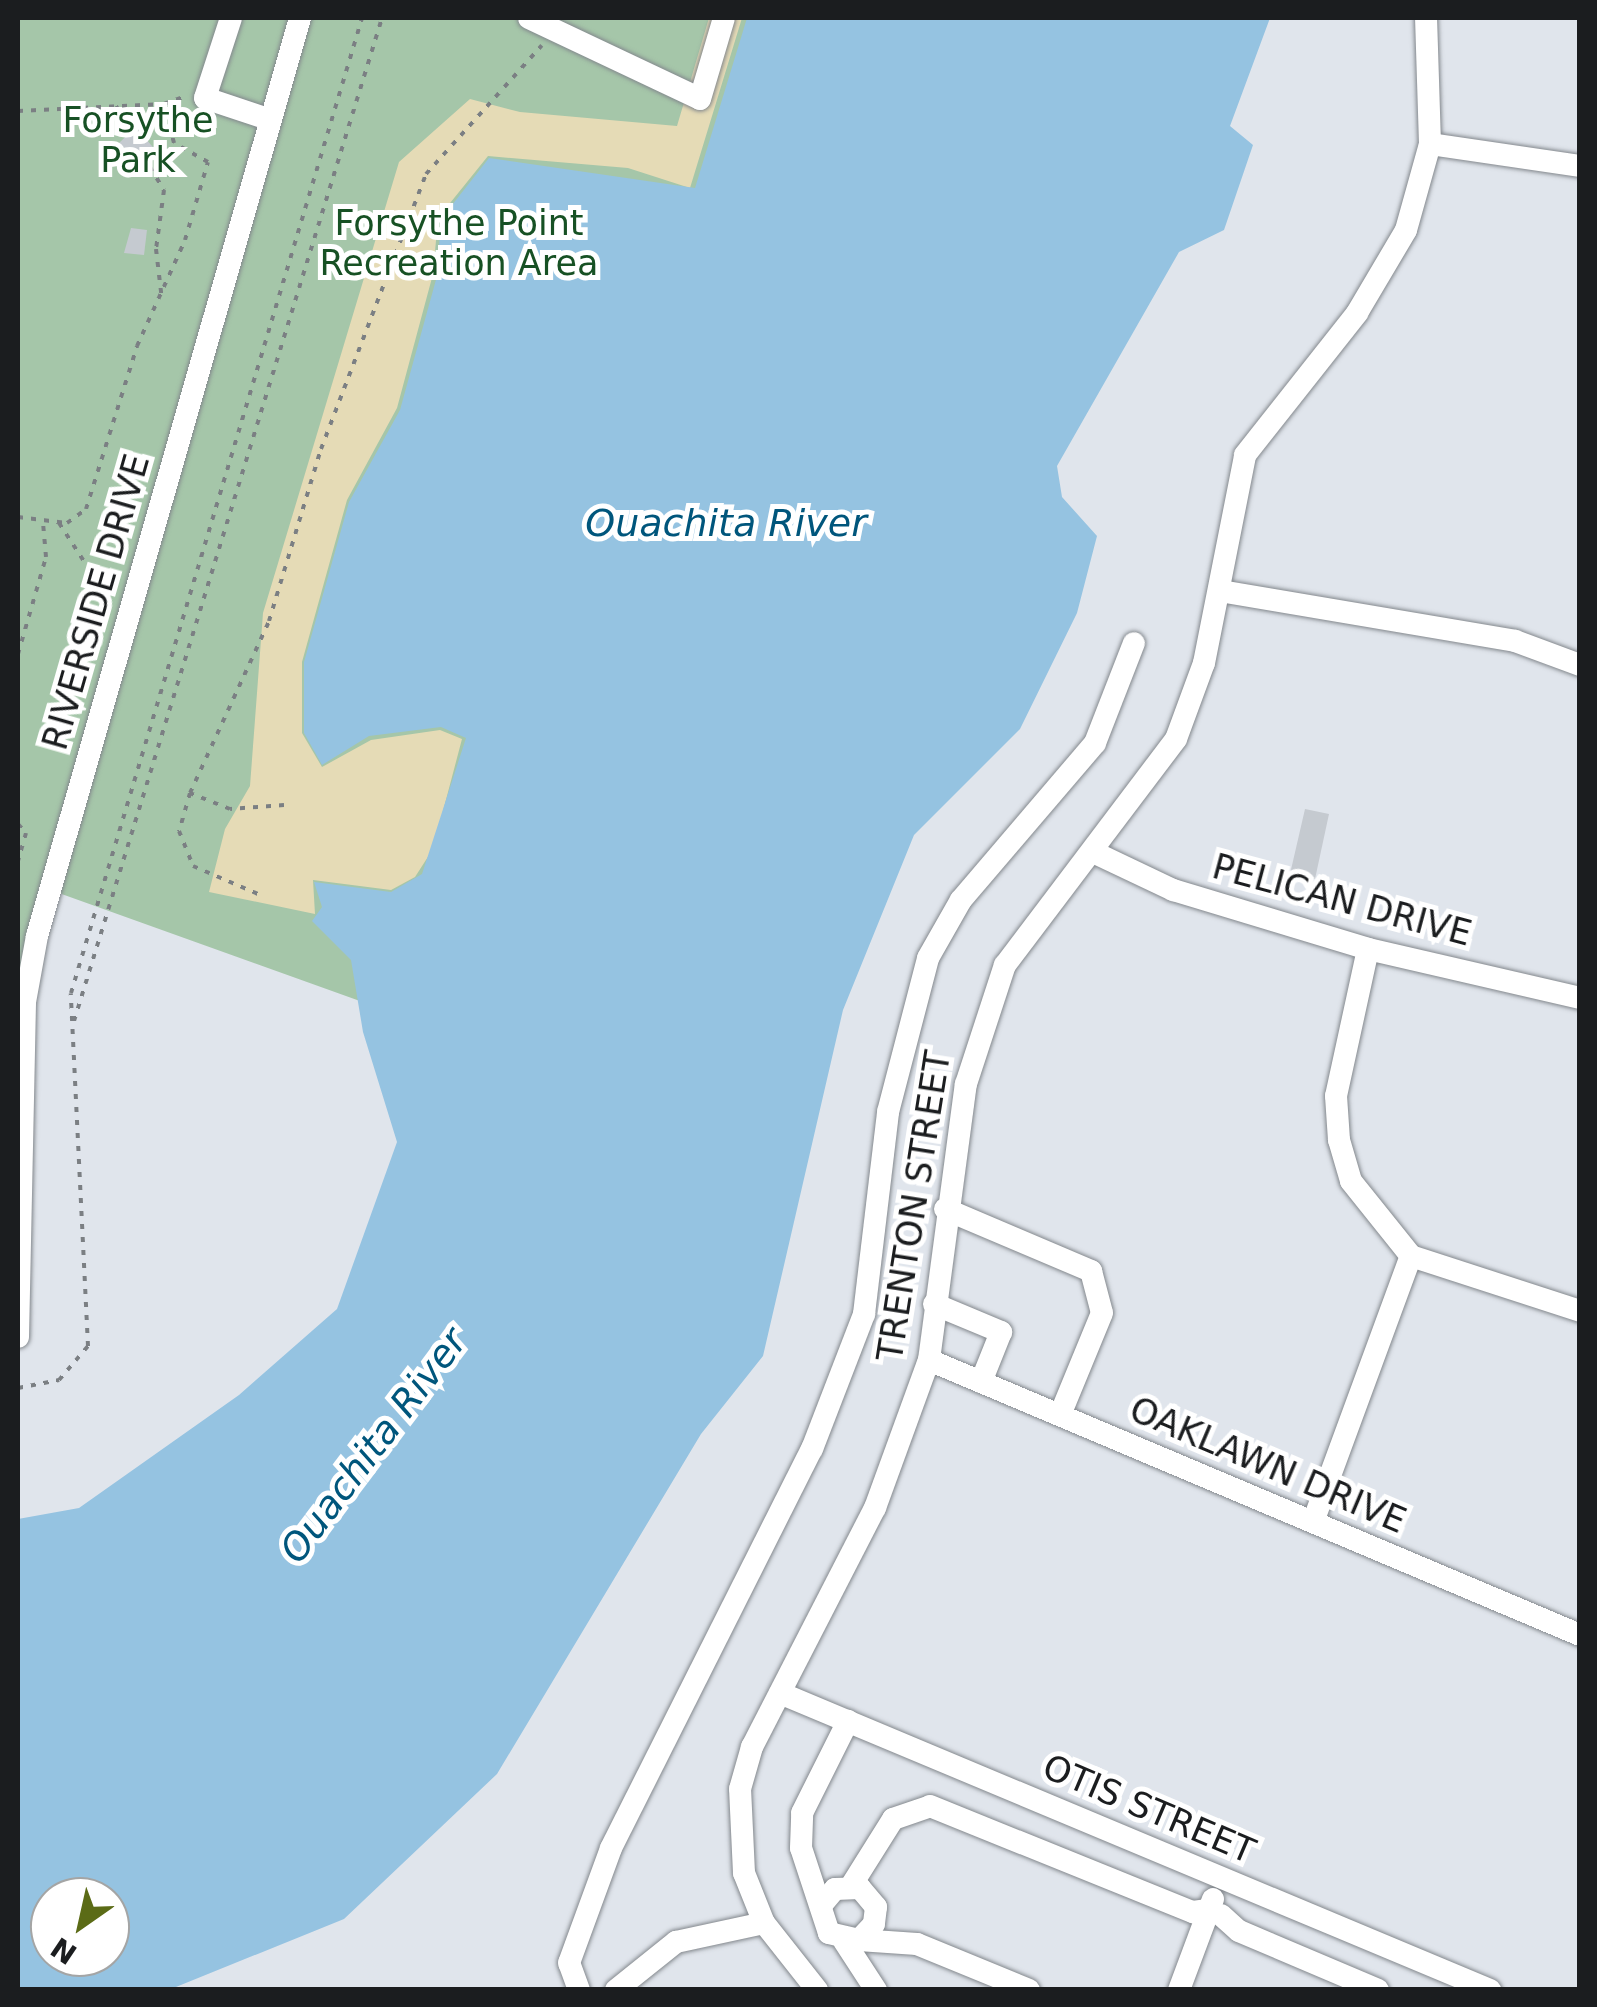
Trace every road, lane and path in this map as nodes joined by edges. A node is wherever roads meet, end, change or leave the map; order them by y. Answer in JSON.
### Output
{"nodes":[{"id":1,"x":231,"y":18,"type":"edge"},
{"id":2,"x":300,"y":18,"type":"edge"},
{"id":3,"x":362,"y":18,"type":"edge"},
{"id":4,"x":382,"y":18,"type":"edge"},
{"id":5,"x":724,"y":18,"type":"edge"},
{"id":6,"x":1426,"y":18,"type":"edge"},
{"id":7,"x":538,"y":20,"type":"edge"},
{"id":8,"x":116,"y":106,"type":"junction"},
{"id":9,"x":18,"y":111,"type":"edge"},
{"id":10,"x":268,"y":120,"type":"junction"},
{"id":11,"x":130,"y":127,"type":"dead end"},
{"id":12,"x":1430,"y":144,"type":"junction"},
{"id":13,"x":150,"y":166,"type":"dead end"},
{"id":14,"x":1580,"y":166,"type":"edge"},
{"id":15,"x":162,"y":300,"type":"junction"},
{"id":16,"x":18,"y":517,"type":"edge"},
{"id":17,"x":43,"y":522,"type":"junction"},
{"id":18,"x":58,"y":523,"type":"junction"},
{"id":19,"x":1220,"y":591,"type":"junction"},
{"id":20,"x":118,"y":593,"type":"dead end"},
{"id":21,"x":1134,"y":642,"type":"dead end"},
{"id":22,"x":18,"y":654,"type":"edge"},
{"id":23,"x":1580,"y":665,"type":"edge"},
{"id":24,"x":190,"y":793,"type":"junction"},
{"id":25,"x":284,"y":805,"type":"dead end"},
{"id":26,"x":18,"y":824,"type":"edge"},
{"id":27,"x":1093,"y":852,"type":"junction"},
{"id":28,"x":18,"y":861,"type":"edge"},
{"id":29,"x":258,"y":894,"type":"dead end"},
{"id":30,"x":1368,"y":949,"type":"junction"},
{"id":31,"x":1580,"y":998,"type":"edge"},
{"id":32,"x":21,"y":1002,"type":"edge"},
{"id":33,"x":72,"y":1027,"type":"junction"},
{"id":34,"x":945,"y":1208,"type":"junction"},
{"id":35,"x":1411,"y":1256,"type":"junction"},
{"id":36,"x":934,"y":1304,"type":"junction"},
{"id":37,"x":1580,"y":1310,"type":"edge"},
{"id":38,"x":19,"y":1337,"type":"edge"},
{"id":39,"x":928,"y":1360,"type":"junction"},
{"id":40,"x":981,"y":1382,"type":"junction"},
{"id":41,"x":18,"y":1388,"type":"edge"},
{"id":42,"x":1060,"y":1415,"type":"junction"},
{"id":43,"x":1313,"y":1522,"type":"junction"},
{"id":44,"x":1580,"y":1635,"type":"edge"},
{"id":45,"x":780,"y":1693,"type":"junction"},
{"id":46,"x":848,"y":1721,"type":"junction"},
{"id":47,"x":1228,"y":1880,"type":"junction"},
{"id":48,"x":850,"y":1886,"type":"junction"},
{"id":49,"x":824,"y":1902,"type":"junction"},
{"id":50,"x":1215,"y":1912,"type":"junction"},
{"id":51,"x":764,"y":1923,"type":"junction"},
{"id":52,"x":852,"y":1940,"type":"junction"},
{"id":53,"x":579,"y":1990,"type":"edge"},
{"id":54,"x":616,"y":1990,"type":"edge"},
{"id":55,"x":817,"y":1990,"type":"edge"},
{"id":56,"x":876,"y":1990,"type":"edge"},
{"id":57,"x":1028,"y":1990,"type":"edge"},
{"id":58,"x":1182,"y":1990,"type":"edge"},
{"id":59,"x":1378,"y":1990,"type":"edge"},
{"id":60,"x":1490,"y":1990,"type":"edge"}],
"edges":[{"from":1,"to":10,"type":"street"},
{"from":2,"to":10,"type":"street","name":"RIVERSIDE DRIVE"},
{"from":3,"to":33,"type":"path"},
{"from":4,"to":33,"type":"path"},
{"from":5,"to":7,"type":"street"},
{"from":6,"to":12,"type":"street","name":"TRENTON STREET"},
{"from":7,"to":24,"type":"path"},
{"from":8,"to":9,"type":"path"},
{"from":8,"to":11,"type":"path"},
{"from":8,"to":15,"type":"path"},
{"from":10,"to":32,"type":"street","name":"RIVERSIDE DRIVE"},
{"from":12,"to":14,"type":"street"},
{"from":12,"to":19,"type":"street","name":"TRENTON STREET"},
{"from":13,"to":15,"type":"path"},
{"from":15,"to":18,"type":"path"},
{"from":16,"to":17,"type":"path"},
{"from":17,"to":18,"type":"path"},
{"from":17,"to":22,"type":"path"},
{"from":18,"to":20,"type":"path"},
{"from":19,"to":23,"type":"street"},
{"from":19,"to":27,"type":"street","name":"TRENTON STREET"},
{"from":21,"to":53,"type":"street"},
{"from":24,"to":25,"type":"path"},
{"from":24,"to":29,"type":"path"},
{"from":26,"to":28,"type":"path"},
{"from":27,"to":30,"type":"street","name":"PELICAN DRIVE"},
{"from":27,"to":34,"type":"street","name":"TRENTON STREET"},
{"from":30,"to":31,"type":"street","name":"PELICAN DRIVE"},
{"from":30,"to":35,"type":"street"},
{"from":32,"to":38,"type":"street","name":"RIVERSIDE DRIVE"},
{"from":33,"to":41,"type":"path"},
{"from":34,"to":36,"type":"street","name":"TRENTON STREET"},
{"from":34,"to":42,"type":"street"},
{"from":35,"to":37,"type":"street"},
{"from":35,"to":43,"type":"street"},
{"from":36,"to":39,"type":"street","name":"TRENTON STREET"},
{"from":36,"to":40,"type":"street"},
{"from":39,"to":40,"type":"street","name":"OAKLAWN DRIVE"},
{"from":39,"to":45,"type":"street","name":"TRENTON STREET"},
{"from":40,"to":42,"type":"street","name":"OAKLAWN DRIVE"},
{"from":42,"to":43,"type":"street","name":"OAKLAWN DRIVE"},
{"from":43,"to":44,"type":"street","name":"OAKLAWN DRIVE"},
{"from":45,"to":46,"type":"street","name":"OTIS STREET"},
{"from":45,"to":51,"type":"street","name":"TRENTON STREET"},
{"from":46,"to":47,"type":"street","name":"OTIS STREET"},
{"from":46,"to":49,"type":"street"},
{"from":47,"to":50,"type":"street"},
{"from":47,"to":60,"type":"street","name":"OTIS STREET"},
{"from":48,"to":49,"type":"street"},
{"from":48,"to":50,"type":"street"},
{"from":48,"to":52,"type":"street"},
{"from":49,"to":52,"type":"street"},
{"from":50,"to":58,"type":"street"},
{"from":50,"to":59,"type":"street"},
{"from":51,"to":54,"type":"street"},
{"from":51,"to":55,"type":"street"},
{"from":52,"to":56,"type":"street"},
{"from":52,"to":57,"type":"street"}]}
